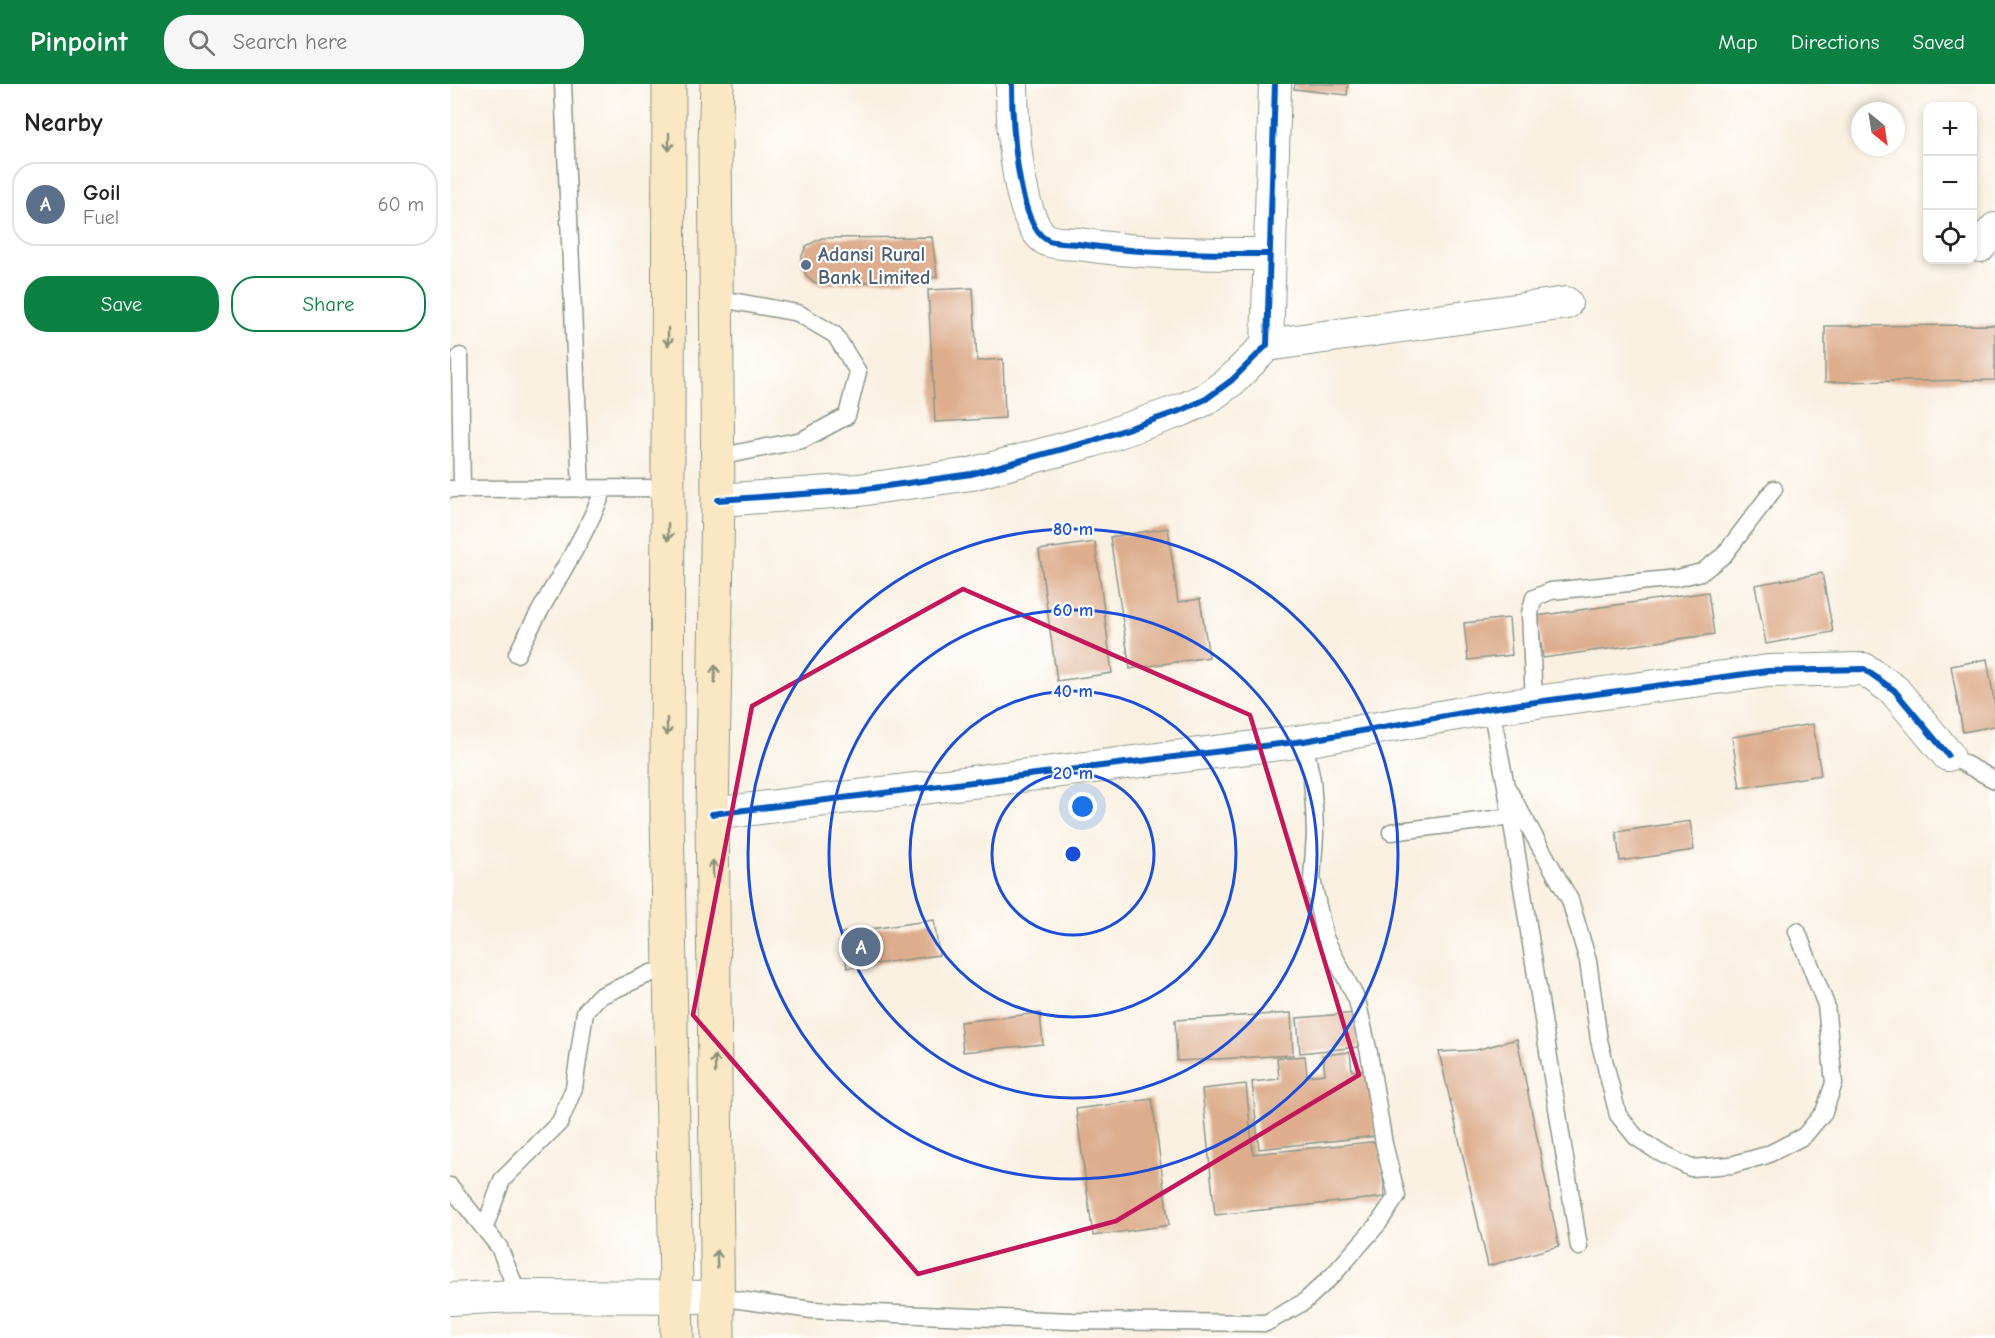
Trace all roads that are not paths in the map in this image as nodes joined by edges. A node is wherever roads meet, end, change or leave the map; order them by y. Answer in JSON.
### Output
{"nodes":[{"id":1,"x":562,"y":84,"type":"edge"},
{"id":2,"x":669,"y":84,"type":"edge"},
{"id":3,"x":717,"y":84,"type":"edge"},
{"id":4,"x":1012,"y":84,"type":"edge"},
{"id":5,"x":1275,"y":84,"type":"edge"},
{"id":6,"x":1269,"y":254,"type":"junction"},
{"id":7,"x":716,"y":298,"type":"junction"},
{"id":8,"x":1566,"y":303,"type":"dead end"},
{"id":9,"x":1267,"y":345,"type":"junction"},
{"id":10,"x":460,"y":356,"type":"dead end"},
{"id":11,"x":717,"y":457,"type":"junction"},
{"id":12,"x":668,"y":488,"type":"junction"},
{"id":13,"x":456,"y":489,"type":"edge"},
{"id":14,"x":581,"y":489,"type":"junction"},
{"id":15,"x":604,"y":489,"type":"junction"},
{"id":16,"x":1774,"y":489,"type":"dead end"},
{"id":17,"x":718,"y":500,"type":"junction"},
{"id":18,"x":517,"y":654,"type":"dead end"},
{"id":19,"x":1534,"y":702,"type":"junction"},
{"id":20,"x":1491,"y":708,"type":"junction"},
{"id":21,"x":1304,"y":741,"type":"junction"},
{"id":22,"x":1948,"y":755,"type":"joint"},
{"id":23,"x":1995,"y":780,"type":"edge"},
{"id":24,"x":1506,"y":786,"type":"junction"},
{"id":25,"x":712,"y":814,"type":"junction"},
{"id":26,"x":1511,"y":817,"type":"junction"},
{"id":27,"x":1391,"y":832,"type":"dead end"},
{"id":28,"x":1797,"y":931,"type":"dead end"},
{"id":29,"x":670,"y":971,"type":"junction"},
{"id":30,"x":450,"y":1186,"type":"edge"},
{"id":31,"x":485,"y":1227,"type":"junction"},
{"id":32,"x":1579,"y":1247,"type":"dead end"},
{"id":33,"x":519,"y":1296,"type":"junction"},
{"id":34,"x":677,"y":1297,"type":"junction"},
{"id":35,"x":717,"y":1297,"type":"junction"},
{"id":36,"x":450,"y":1299,"type":"edge"},
{"id":37,"x":677,"y":1338,"type":"edge"},
{"id":38,"x":718,"y":1338,"type":"edge"}],
"edges":[{"from":1,"to":14,"type":"lane"},
{"from":2,"to":12,"type":"main road","one_way":true},
{"from":3,"to":7,"type":"main road"},
{"from":4,"to":6,"type":"street"},
{"from":5,"to":6,"type":"street"},
{"from":6,"to":9,"type":"street"},
{"from":7,"to":11,"type":"main road"},
{"from":7,"to":11,"type":"lane"},
{"from":8,"to":9,"type":"street"},
{"from":9,"to":17,"type":"street"},
{"from":10,"to":13,"type":"lane"},
{"from":11,"to":17,"type":"main road"},
{"from":12,"to":15,"type":"lane"},
{"from":12,"to":29,"type":"main road","one_way":true},
{"from":13,"to":14,"type":"lane"},
{"from":14,"to":15,"type":"lane"},
{"from":15,"to":18,"type":"lane"},
{"from":16,"to":19,"type":"lane"},
{"from":25,"to":17,"type":"main road","one_way":true},
{"from":19,"to":20,"type":"street"},
{"from":19,"to":22,"type":"street"},
{"from":20,"to":21,"type":"street"},
{"from":20,"to":24,"type":"lane"},
{"from":21,"to":25,"type":"street"},
{"from":21,"to":35,"type":"lane"},
{"from":22,"to":23,"type":"lane"},
{"from":24,"to":26,"type":"lane"},
{"from":24,"to":28,"type":"lane"},
{"from":35,"to":25,"type":"main road","one_way":true},
{"from":26,"to":27,"type":"lane"},
{"from":26,"to":32,"type":"lane"},
{"from":29,"to":31,"type":"lane"},
{"from":29,"to":34,"type":"main road"},
{"from":30,"to":31,"type":"lane"},
{"from":31,"to":33,"type":"lane"},
{"from":33,"to":34,"type":"street"},
{"from":33,"to":36,"type":"street"},
{"from":34,"to":35,"type":"street"},
{"from":34,"to":37,"type":"main road"},
{"from":35,"to":38,"type":"main road"}]}
